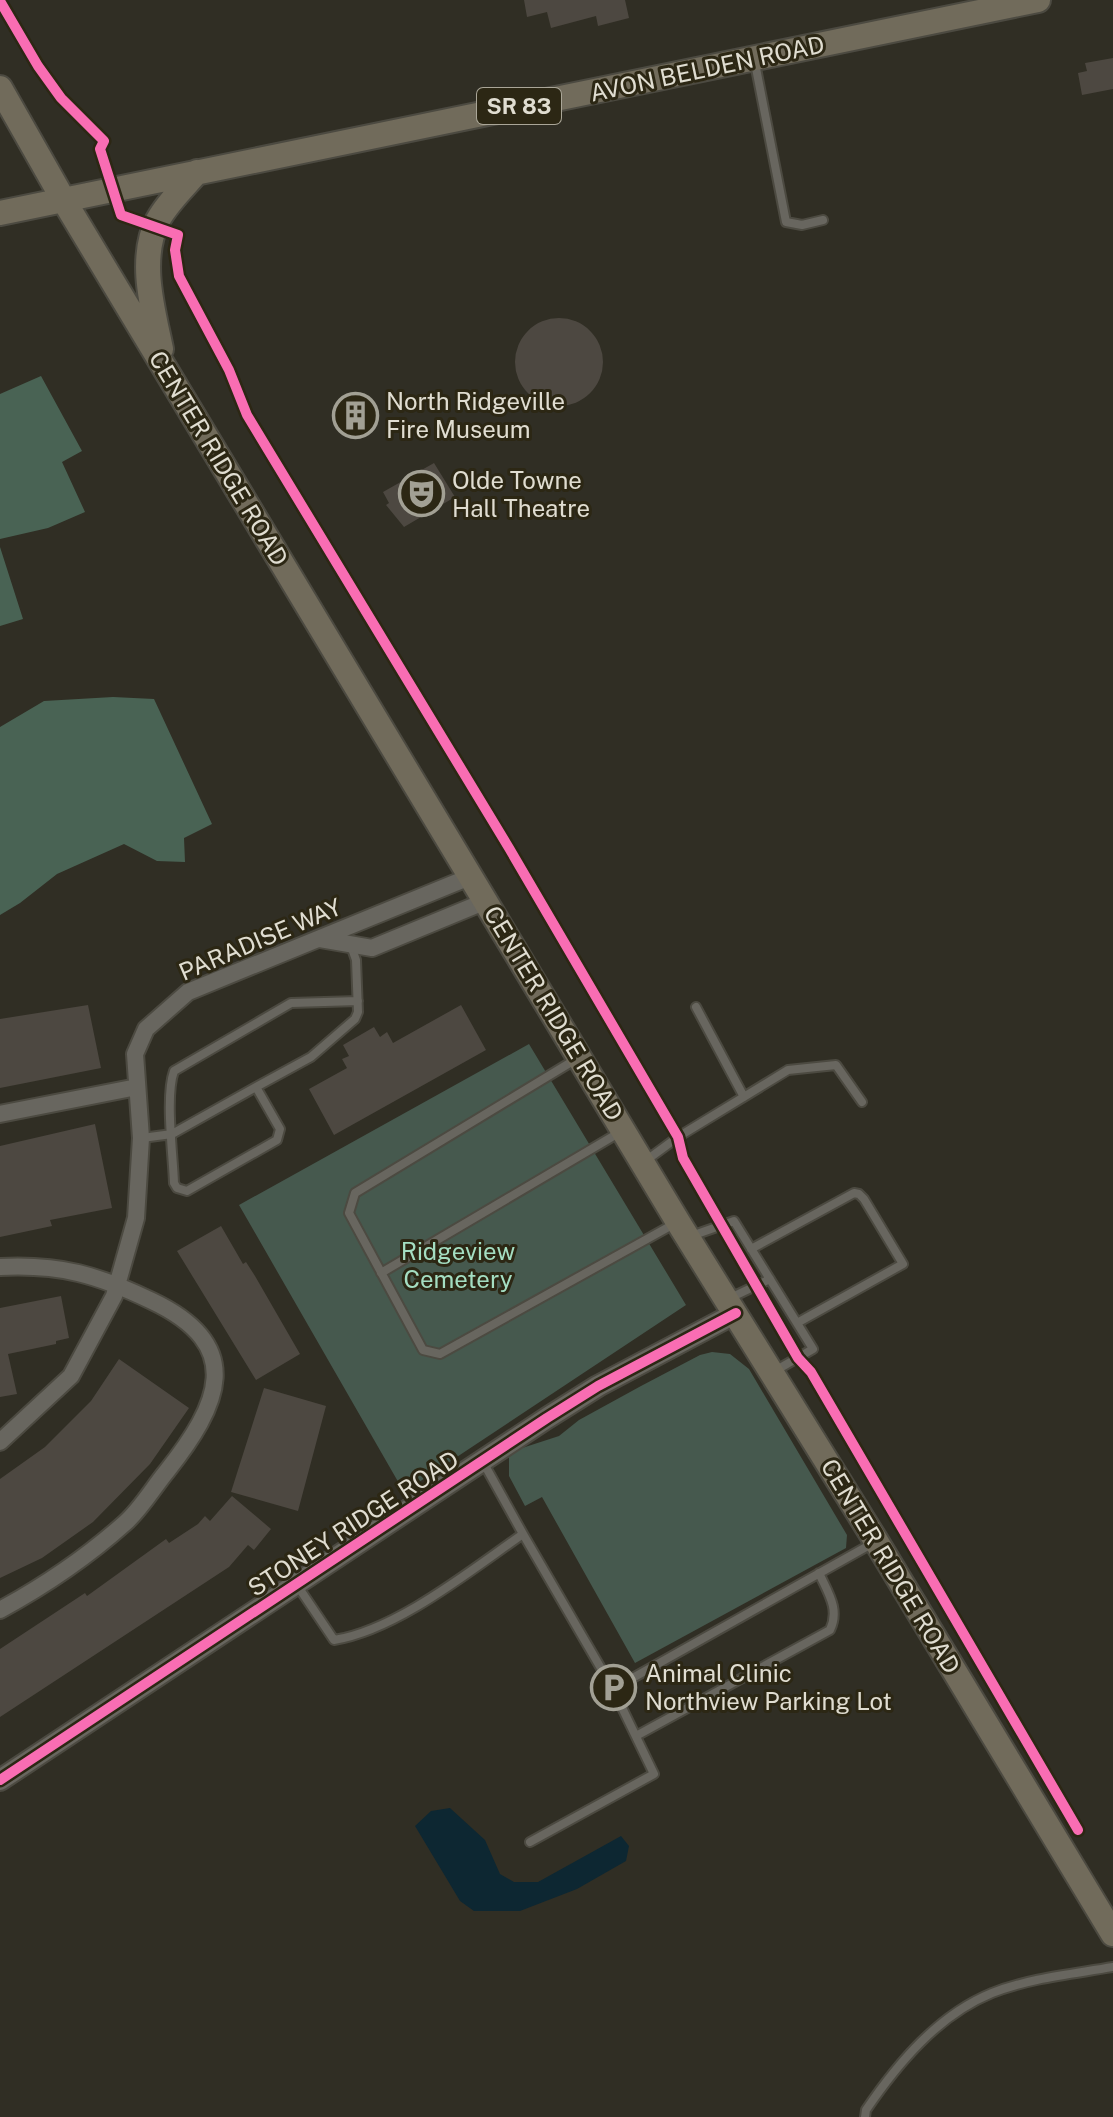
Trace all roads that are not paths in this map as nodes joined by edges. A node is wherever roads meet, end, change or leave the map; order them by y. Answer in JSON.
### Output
{"nodes":[{"id":1,"x":1038,"y":0,"type":"edge"},
{"id":2,"x":754,"y":58,"type":"junction"},
{"id":3,"x":0,"y":88,"type":"edge"},
{"id":4,"x":197,"y":172,"type":"junction"},
{"id":5,"x":63,"y":199,"type":"junction"},
{"id":6,"x":0,"y":213,"type":"edge"},
{"id":7,"x":823,"y":220,"type":"dead end"},
{"id":8,"x":164,"y":368,"type":"junction"},
{"id":9,"x":472,"y":876,"type":"junction"},
{"id":10,"x":486,"y":901,"type":"junction"},
{"id":11,"x":347,"y":936,"type":"junction"},
{"id":12,"x":358,"y":1001,"type":"junction"},
{"id":13,"x":696,"y":1007,"type":"dead end"},
{"id":14,"x":580,"y":1057,"type":"junction"},
{"id":15,"x":137,"y":1087,"type":"junction"},
{"id":16,"x":256,"y":1087,"type":"junction"},
{"id":17,"x":744,"y":1097,"type":"junction"},
{"id":18,"x":862,"y":1102,"type":"dead end"},
{"id":19,"x":0,"y":1114,"type":"edge"},
{"id":20,"x":624,"y":1130,"type":"junction"},
{"id":21,"x":172,"y":1134,"type":"junction"},
{"id":22,"x":141,"y":1138,"type":"junction"},
{"id":23,"x":644,"y":1163,"type":"junction"},
{"id":24,"x":683,"y":1230,"type":"junction"},
{"id":25,"x":751,"y":1249,"type":"junction"},
{"id":26,"x":0,"y":1267,"type":"edge"},
{"id":27,"x":381,"y":1273,"type":"junction"},
{"id":28,"x":770,"y":1279,"type":"junction"},
{"id":29,"x":117,"y":1285,"type":"junction"},
{"id":30,"x":732,"y":1306,"type":"junction"},
{"id":31,"x":797,"y":1323,"type":"junction"},
{"id":32,"x":773,"y":1373,"type":"junction"},
{"id":33,"x":0,"y":1442,"type":"edge"},
{"id":34,"x":483,"y":1462,"type":"junction"},
{"id":35,"x":523,"y":1534,"type":"junction"},
{"id":36,"x":876,"y":1541,"type":"junction"},
{"id":37,"x":819,"y":1573,"type":"junction"},
{"id":38,"x":296,"y":1584,"type":"junction"},
{"id":39,"x":0,"y":1610,"type":"edge"},
{"id":40,"x":613,"y":1689,"type":"junction"},
{"id":41,"x":636,"y":1736,"type":"junction"},
{"id":42,"x":0,"y":1780,"type":"edge"},
{"id":43,"x":530,"y":1842,"type":"dead end"},
{"id":44,"x":1113,"y":1934,"type":"edge"},
{"id":45,"x":1113,"y":1967,"type":"edge"},
{"id":46,"x":865,"y":2117,"type":"edge"}],
"edges":[{"from":1,"to":2,"type":"main road","name":"AVON BELDEN ROAD","number":"SR 83"},
{"from":2,"to":4,"type":"main road","name":"AVON BELDEN ROAD","number":"SR 83"},
{"from":2,"to":7,"type":"lane"},
{"from":3,"to":5,"type":"main road","name":"CENTER RIDGE ROAD"},
{"from":4,"to":5,"type":"main road","name":"AVON BELDEN ROAD","number":"SR 83"},
{"from":4,"to":8,"type":"main road"},
{"from":5,"to":6,"type":"main road","name":"AVON BELDEN ROAD","number":"SR 83"},
{"from":5,"to":8,"type":"main road","name":"CENTER RIDGE ROAD"},
{"from":8,"to":9,"type":"main road","name":"CENTER RIDGE ROAD"},
{"from":9,"to":10,"type":"main road","name":"CENTER RIDGE ROAD"},
{"from":9,"to":11,"type":"street","name":"PARADISE WAY"},
{"from":10,"to":11,"type":"street"},
{"from":10,"to":14,"type":"main road","name":"CENTER RIDGE ROAD"},
{"from":11,"to":12,"type":"lane"},
{"from":11,"to":15,"type":"street","name":"PARADISE WAY"},
{"from":12,"to":16,"type":"lane"},
{"from":12,"to":21,"type":"lane"},
{"from":13,"to":17,"type":"lane"},
{"from":14,"to":20,"type":"main road","name":"CENTER RIDGE ROAD"},
{"from":14,"to":27,"type":"lane"},
{"from":15,"to":19,"type":"street"},
{"from":15,"to":22,"type":"street","name":"PARADISE WAY"},
{"from":16,"to":21,"type":"lane"},
{"from":16,"to":21,"type":"lane"},
{"from":17,"to":18,"type":"lane"},
{"from":17,"to":23,"type":"lane"},
{"from":20,"to":23,"type":"main road","name":"CENTER RIDGE ROAD"},
{"from":20,"to":27,"type":"lane"},
{"from":21,"to":22,"type":"lane"},
{"from":22,"to":29,"type":"street","name":"PARADISE WAY"},
{"from":23,"to":24,"type":"main road","name":"CENTER RIDGE ROAD"},
{"from":24,"to":25,"type":"lane"},
{"from":24,"to":27,"type":"lane"},
{"from":24,"to":30,"type":"main road","name":"CENTER RIDGE ROAD"},
{"from":25,"to":28,"type":"lane"},
{"from":25,"to":31,"type":"lane"},
{"from":26,"to":29,"type":"street"},
{"from":28,"to":30,"type":"lane"},
{"from":28,"to":31,"type":"lane"},
{"from":29,"to":33,"type":"street","name":"PARADISE WAY"},
{"from":29,"to":39,"type":"street"},
{"from":30,"to":32,"type":"main road","name":"CENTER RIDGE ROAD"},
{"from":30,"to":34,"type":"street","name":"STONEY RIDGE ROAD"},
{"from":31,"to":32,"type":"lane"},
{"from":32,"to":36,"type":"main road","name":"CENTER RIDGE ROAD"},
{"from":34,"to":35,"type":"lane"},
{"from":34,"to":38,"type":"street","name":"STONEY RIDGE ROAD"},
{"from":35,"to":38,"type":"lane"},
{"from":35,"to":40,"type":"lane"},
{"from":36,"to":37,"type":"lane"},
{"from":36,"to":44,"type":"main road","name":"CENTER RIDGE ROAD"},
{"from":37,"to":40,"type":"lane"},
{"from":37,"to":41,"type":"lane"},
{"from":38,"to":42,"type":"street","name":"STONEY RIDGE ROAD"},
{"from":40,"to":41,"type":"lane"},
{"from":41,"to":43,"type":"lane"},
{"from":45,"to":46,"type":"lane"}]}
